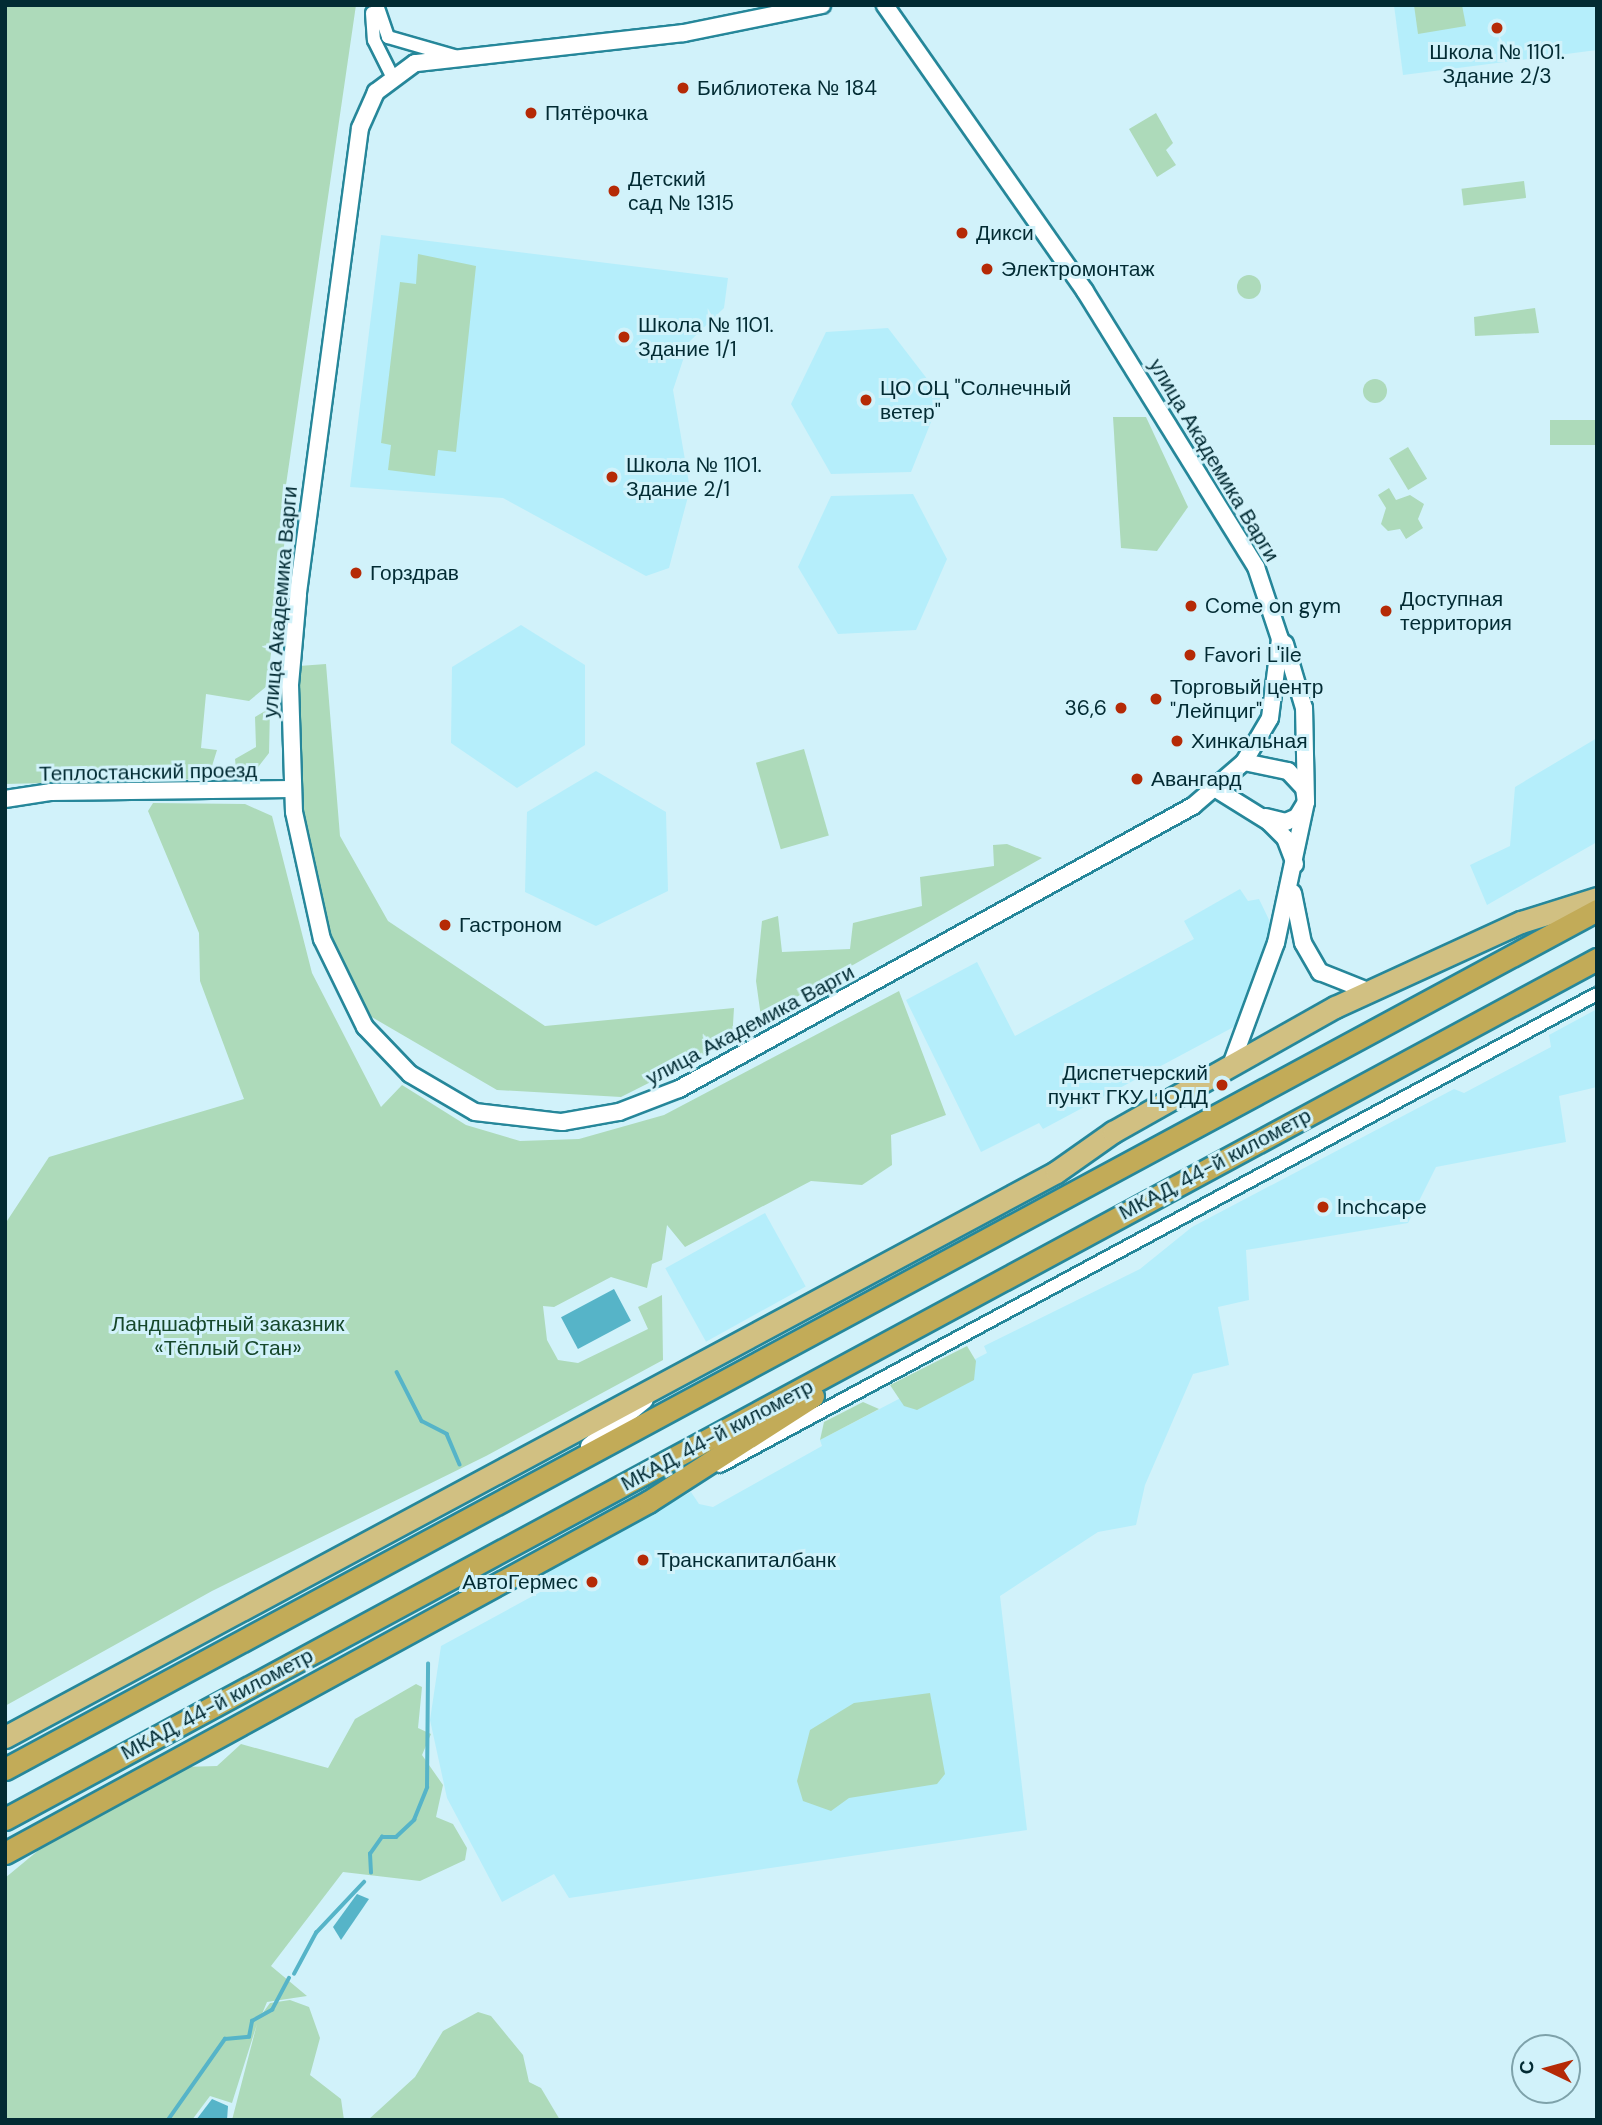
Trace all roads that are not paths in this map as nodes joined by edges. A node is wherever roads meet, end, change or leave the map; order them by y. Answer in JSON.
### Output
{"nodes":[{"id":1,"x":375,"y":5,"type":"edge"},
{"id":2,"x":822,"y":5,"type":"edge"},
{"id":3,"x":885,"y":5,"type":"edge"},
{"id":4,"x":454,"y":56,"type":"junction"},
{"id":5,"x":393,"y":76,"type":"junction"},
{"id":6,"x":1275,"y":615,"type":"junction"},
{"id":7,"x":1244,"y":762,"type":"junction"},
{"id":8,"x":291,"y":789,"type":"junction"},
{"id":9,"x":1216,"y":789,"type":"junction"},
{"id":10,"x":5,"y":799,"type":"edge"},
{"id":11,"x":1306,"y":802,"type":"junction"},
{"id":12,"x":1253,"y":811,"type":"junction"},
{"id":13,"x":1295,"y":866,"type":"junction"},
{"id":14,"x":1597,"y":898,"type":"edge"},
{"id":15,"x":1597,"y":910,"type":"edge"},
{"id":16,"x":1597,"y":959,"type":"edge"},
{"id":17,"x":1368,"y":991,"type":"junction"},
{"id":18,"x":1597,"y":994,"type":"edge"},
{"id":19,"x":1231,"y":1066,"type":"junction"},
{"id":20,"x":889,"y":1343,"type":"junction"},
{"id":21,"x":671,"y":1379,"type":"junction"},
{"id":22,"x":554,"y":1475,"type":"junction"},
{"id":23,"x":648,"y":1502,"type":"junction"},
{"id":24,"x":5,"y":1737,"type":"edge"},
{"id":25,"x":5,"y":1769,"type":"edge"},
{"id":26,"x":5,"y":1819,"type":"edge"},
{"id":27,"x":5,"y":1853,"type":"edge"}],
"edges":[{"from":1,"to":4,"type":"street"},
{"from":1,"to":5,"type":"street"},
{"from":2,"to":4,"type":"street","name":"улица Академика Варги"},
{"from":3,"to":6,"type":"street","name":"улица Академика Варги"},
{"from":4,"to":5,"type":"street","name":"улица Академика Варги"},
{"from":5,"to":8,"type":"street","name":"улица Академика Варги"},
{"from":6,"to":7,"type":"street","name":"улица Академика Варги"},
{"from":6,"to":11,"type":"street"},
{"from":7,"to":9,"type":"street","name":"улица Академика Варги"},
{"from":7,"to":11,"type":"street"},
{"from":8,"to":9,"type":"street","name":"улица Академика Варги"},
{"from":8,"to":10,"type":"street","name":"Теплостанский проезд"},
{"from":9,"to":12,"type":"street"},
{"from":11,"to":12,"type":"street"},
{"from":11,"to":13,"type":"street"},
{"from":12,"to":13,"type":"street"},
{"from":13,"to":17,"type":"street"},
{"from":13,"to":19,"type":"street"},
{"from":14,"to":17,"type":"main road"},
{"from":15,"to":22,"type":"highway","name":"МКАД, 44-й километр"},
{"from":16,"to":20,"type":"highway","name":"МКАД, 44-й километр"},
{"from":17,"to":19,"type":"main road"},
{"from":18,"to":23,"type":"street"},
{"from":19,"to":21,"type":"main road"},
{"from":20,"to":23,"type":"highway"},
{"from":20,"to":26,"type":"highway","name":"МКАД, 44-й километр"},
{"from":21,"to":22,"type":"street"},
{"from":21,"to":24,"type":"main road"},
{"from":22,"to":25,"type":"highway","name":"МКАД, 44-й километр"},
{"from":23,"to":27,"type":"highway"}]}
